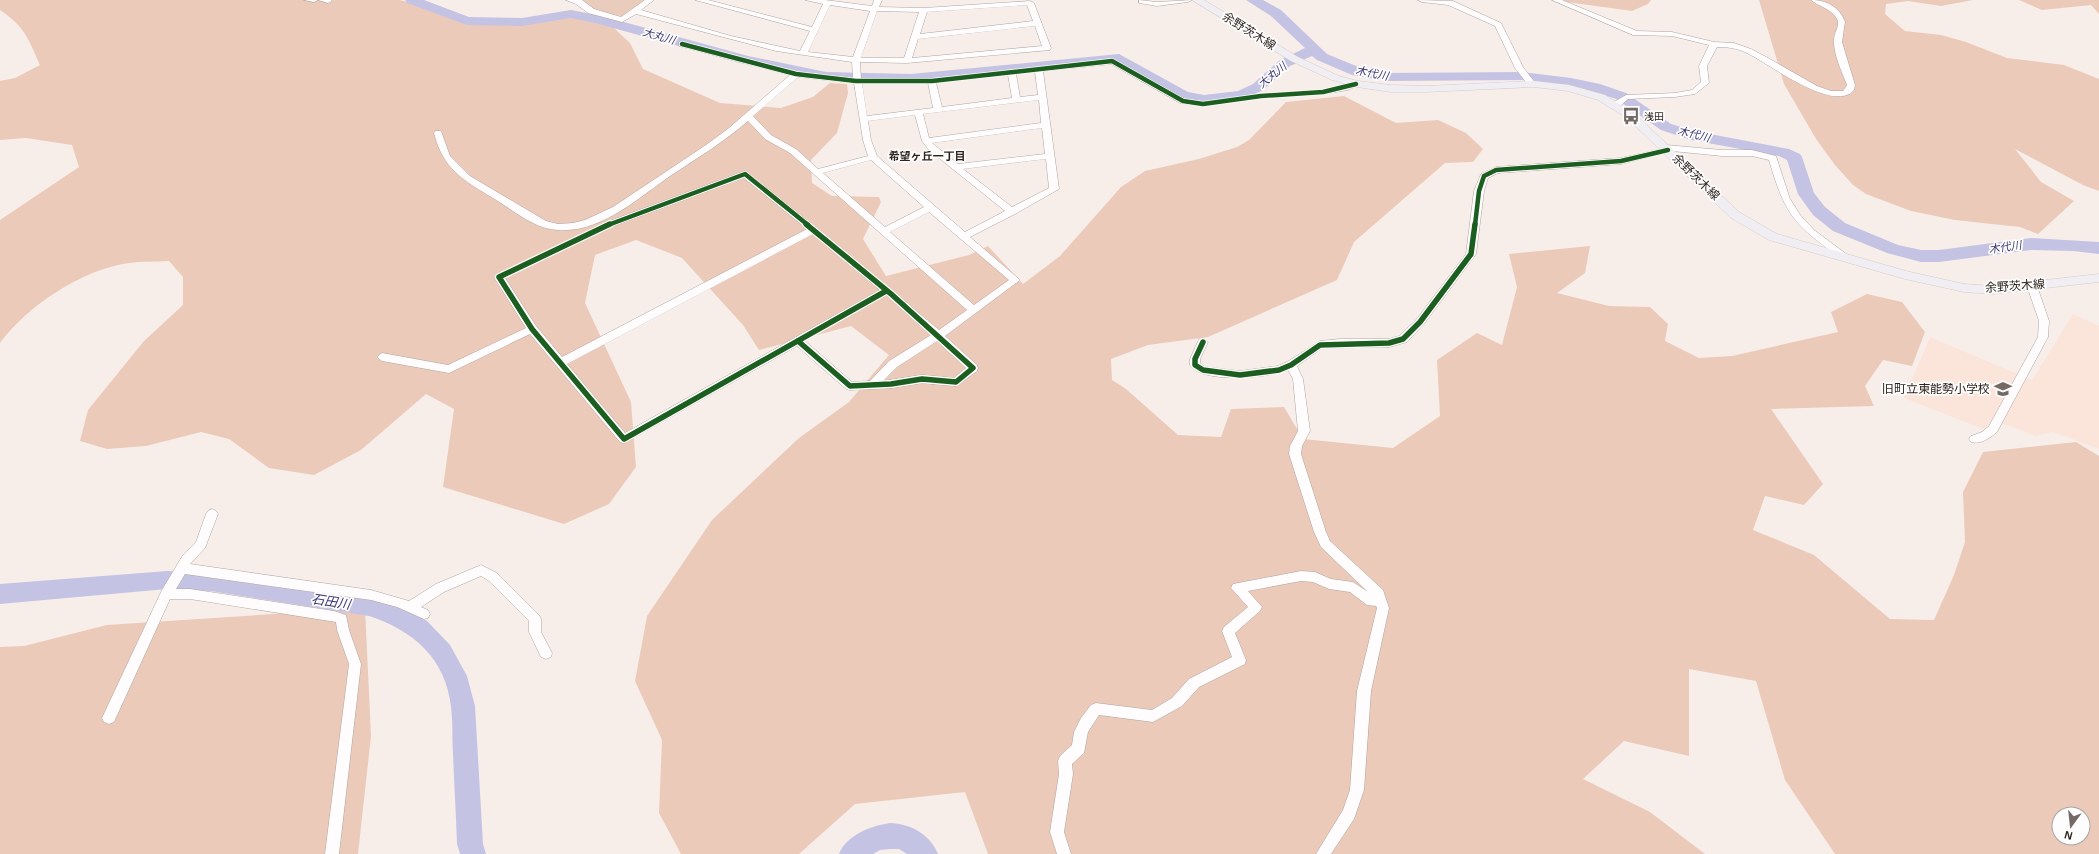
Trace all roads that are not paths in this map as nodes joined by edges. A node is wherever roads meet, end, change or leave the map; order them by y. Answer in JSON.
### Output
{"nodes":[{"id":1,"x":308,"y":0,"type":"edge"},
{"id":2,"x":314,"y":0,"type":"edge"},
{"id":3,"x":570,"y":0,"type":"edge"},
{"id":4,"x":650,"y":0,"type":"edge"},
{"id":5,"x":699,"y":0,"type":"edge"},
{"id":6,"x":809,"y":0,"type":"edge"},
{"id":7,"x":878,"y":0,"type":"edge"},
{"id":8,"x":1188,"y":0,"type":"edge"},
{"id":9,"x":1197,"y":0,"type":"edge"},
{"id":10,"x":1422,"y":0,"type":"edge"},
{"id":11,"x":1556,"y":0,"type":"edge"},
{"id":12,"x":1814,"y":0,"type":"edge"},
{"id":13,"x":1142,"y":1,"type":"dead end"},
{"id":14,"x":1453,"y":1,"type":"edge"},
{"id":15,"x":827,"y":3,"type":"junction"},
{"id":16,"x":875,"y":9,"type":"junction"},
{"id":17,"x":924,"y":10,"type":"junction"},
{"id":18,"x":635,"y":11,"type":"junction"},
{"id":19,"x":1038,"y":23,"type":"junction"},
{"id":20,"x":814,"y":30,"type":"junction"},
{"id":21,"x":915,"y":36,"type":"junction"},
{"id":22,"x":682,"y":44,"type":"dead end"},
{"id":23,"x":1714,"y":44,"type":"junction"},
{"id":24,"x":803,"y":54,"type":"junction"},
{"id":25,"x":855,"y":60,"type":"junction"},
{"id":26,"x":907,"y":61,"type":"junction"},
{"id":27,"x":1039,"y":71,"type":"junction"},
{"id":28,"x":1012,"y":73,"type":"junction"},
{"id":29,"x":796,"y":74,"type":"junction"},
{"id":30,"x":856,"y":79,"type":"junction"},
{"id":31,"x":932,"y":81,"type":"junction"},
{"id":32,"x":1356,"y":84,"type":"junction"},
{"id":33,"x":1532,"y":84,"type":"junction"},
{"id":34,"x":1042,"y":97,"type":"junction"},
{"id":35,"x":1016,"y":100,"type":"junction"},
{"id":36,"x":1617,"y":104,"type":"junction"},
{"id":37,"x":938,"y":110,"type":"junction"},
{"id":38,"x":918,"y":112,"type":"junction"},
{"id":39,"x":748,"y":116,"type":"junction"},
{"id":40,"x":863,"y":119,"type":"junction"},
{"id":41,"x":1046,"y":125,"type":"junction"},
{"id":42,"x":438,"y":133,"type":"dead end"},
{"id":43,"x":926,"y":141,"type":"junction"},
{"id":44,"x":1667,"y":149,"type":"junction"},
{"id":45,"x":873,"y":156,"type":"junction"},
{"id":46,"x":1050,"y":156,"type":"junction"},
{"id":47,"x":955,"y":167,"type":"junction"},
{"id":48,"x":816,"y":172,"type":"junction"},
{"id":49,"x":931,"y":207,"type":"junction"},
{"id":50,"x":1012,"y":212,"type":"junction"},
{"id":51,"x":813,"y":230,"type":"junction"},
{"id":52,"x":884,"y":231,"type":"junction"},
{"id":53,"x":964,"y":236,"type":"junction"},
{"id":54,"x":1849,"y":260,"type":"junction"},
{"id":55,"x":2099,"y":278,"type":"edge"},
{"id":56,"x":2032,"y":286,"type":"junction"},
{"id":57,"x":886,"y":291,"type":"junction"},
{"id":58,"x":974,"y":310,"type":"junction"},
{"id":59,"x":532,"y":329,"type":"junction"},
{"id":60,"x":939,"y":335,"type":"junction"},
{"id":61,"x":798,"y":341,"type":"junction"},
{"id":62,"x":1203,"y":342,"type":"dead end"},
{"id":63,"x":382,"y":357,"type":"dead end"},
{"id":64,"x":560,"y":362,"type":"junction"},
{"id":65,"x":1291,"y":365,"type":"junction"},
{"id":66,"x":874,"y":383,"type":"junction"},
{"id":67,"x":1975,"y":439,"type":"dead end"},
{"id":68,"x":212,"y":514,"type":"dead end"},
{"id":69,"x":181,"y":568,"type":"junction"},
{"id":70,"x":166,"y":594,"type":"junction"},
{"id":71,"x":1381,"y":601,"type":"junction"},
{"id":72,"x":410,"y":607,"type":"junction"},
{"id":73,"x":424,"y":614,"type":"dead end"},
{"id":74,"x":546,"y":653,"type":"dead end"},
{"id":75,"x":109,"y":718,"type":"dead end"},
{"id":76,"x":332,"y":854,"type":"edge"},
{"id":77,"x":1064,"y":854,"type":"edge"},
{"id":78,"x":1323,"y":854,"type":"edge"}],
"edges":[{"from":1,"to":2,"type":"street"},
{"from":3,"to":18,"type":"street"},
{"from":4,"to":18,"type":"street"},
{"from":5,"to":20,"type":"street"},
{"from":6,"to":15,"type":"street"},
{"from":7,"to":16,"type":"street"},
{"from":8,"to":13,"type":"street"},
{"from":9,"to":32,"type":"main road","name":"余野茨木線"},
{"from":10,"to":14,"type":"street"},
{"from":11,"to":23,"type":"street"},
{"from":12,"to":23,"type":"street"},
{"from":14,"to":33,"type":"street"},
{"from":15,"to":16,"type":"street"},
{"from":15,"to":20,"type":"street"},
{"from":16,"to":17,"type":"street"},
{"from":16,"to":25,"type":"street"},
{"from":17,"to":19,"type":"street"},
{"from":17,"to":21,"type":"street"},
{"from":18,"to":24,"type":"street"},
{"from":19,"to":21,"type":"street"},
{"from":19,"to":26,"type":"street"},
{"from":20,"to":24,"type":"street"},
{"from":21,"to":26,"type":"street"},
{"from":22,"to":29,"type":"street"},
{"from":23,"to":36,"type":"street"},
{"from":24,"to":25,"type":"street"},
{"from":25,"to":26,"type":"street"},
{"from":25,"to":30,"type":"street"},
{"from":27,"to":28,"type":"street"},
{"from":27,"to":32,"type":"street"},
{"from":27,"to":34,"type":"street"},
{"from":28,"to":31,"type":"street"},
{"from":28,"to":35,"type":"street"},
{"from":29,"to":30,"type":"street"},
{"from":29,"to":39,"type":"street"},
{"from":30,"to":31,"type":"street"},
{"from":30,"to":40,"type":"street"},
{"from":31,"to":37,"type":"street"},
{"from":32,"to":33,"type":"main road","name":"余野茨木線"},
{"from":33,"to":36,"type":"main road","name":"余野茨木線"},
{"from":34,"to":35,"type":"street"},
{"from":34,"to":41,"type":"street"},
{"from":35,"to":37,"type":"street"},
{"from":36,"to":44,"type":"main road","name":"余野茨木線"},
{"from":37,"to":38,"type":"street"},
{"from":38,"to":40,"type":"street"},
{"from":38,"to":43,"type":"street"},
{"from":39,"to":42,"type":"street"},
{"from":39,"to":48,"type":"street"},
{"from":40,"to":45,"type":"street"},
{"from":41,"to":43,"type":"street"},
{"from":41,"to":46,"type":"street"},
{"from":43,"to":47,"type":"street"},
{"from":44,"to":54,"type":"main road","name":"余野茨木線"},
{"from":44,"to":54,"type":"street"},
{"from":44,"to":65,"type":"street"},
{"from":45,"to":48,"type":"street"},
{"from":45,"to":49,"type":"street"},
{"from":46,"to":47,"type":"street"},
{"from":46,"to":50,"type":"street"},
{"from":47,"to":50,"type":"street"},
{"from":48,"to":52,"type":"street"},
{"from":49,"to":52,"type":"street"},
{"from":49,"to":53,"type":"street"},
{"from":50,"to":53,"type":"street"},
{"from":51,"to":57,"type":"street"},
{"from":51,"to":59,"type":"street"},
{"from":51,"to":64,"type":"street"},
{"from":52,"to":58,"type":"street"},
{"from":53,"to":58,"type":"street"},
{"from":54,"to":56,"type":"main road","name":"余野茨木線"},
{"from":55,"to":56,"type":"main road","name":"余野茨木線"},
{"from":56,"to":67,"type":"street"},
{"from":57,"to":60,"type":"street"},
{"from":57,"to":61,"type":"street"},
{"from":58,"to":60,"type":"street"},
{"from":59,"to":63,"type":"street"},
{"from":59,"to":64,"type":"street"},
{"from":60,"to":66,"type":"street"},
{"from":60,"to":66,"type":"street"},
{"from":61,"to":64,"type":"street"},
{"from":61,"to":66,"type":"street"},
{"from":62,"to":65,"type":"street"},
{"from":65,"to":71,"type":"street"},
{"from":68,"to":69,"type":"street"},
{"from":69,"to":70,"type":"street"},
{"from":69,"to":72,"type":"street"},
{"from":70,"to":75,"type":"street"},
{"from":70,"to":76,"type":"street"},
{"from":71,"to":77,"type":"street"},
{"from":71,"to":78,"type":"street"},
{"from":72,"to":73,"type":"street"},
{"from":72,"to":74,"type":"street"}]}
